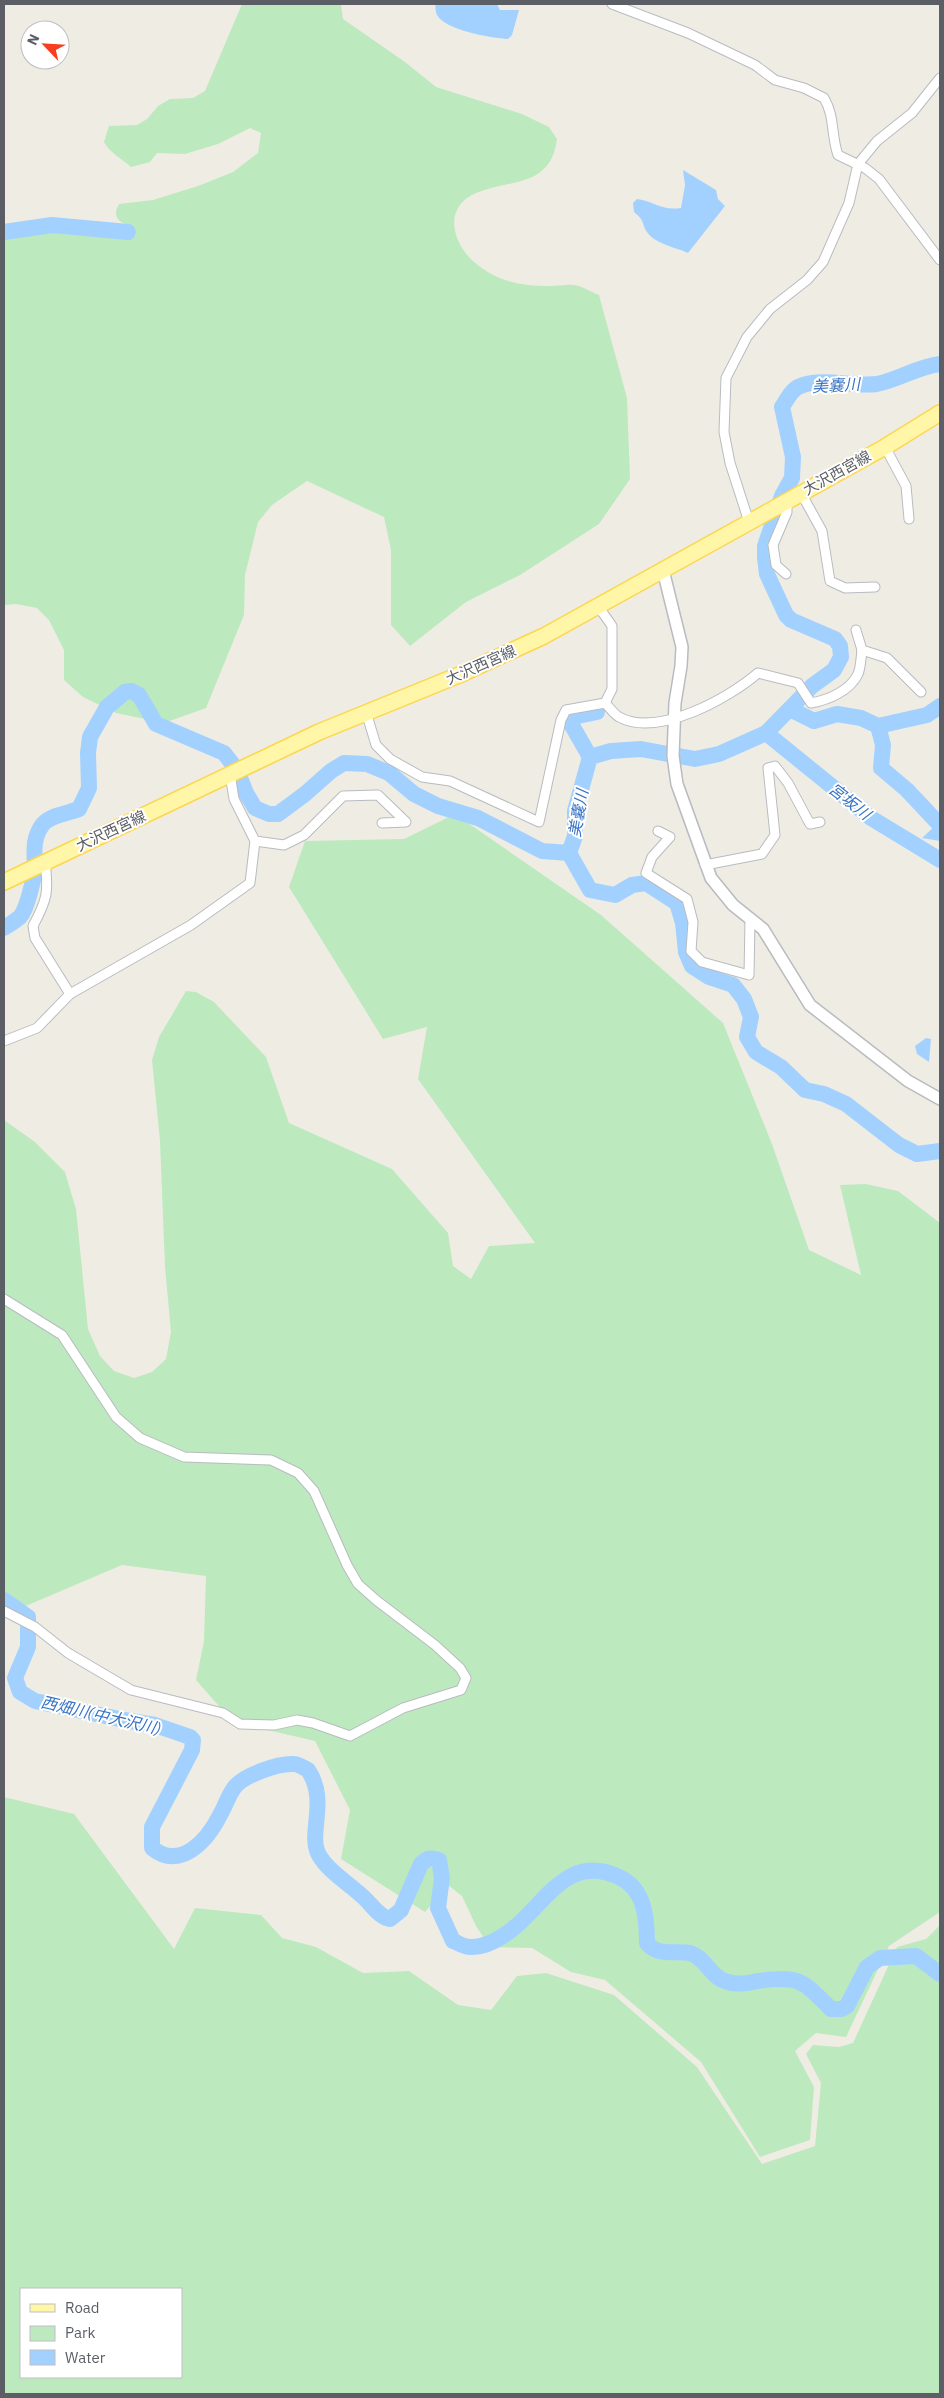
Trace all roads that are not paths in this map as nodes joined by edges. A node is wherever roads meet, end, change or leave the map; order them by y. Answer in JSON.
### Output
{"nodes":[{"id":1,"x":612,"y":4,"type":"edge"},
{"id":2,"x":940,"y":78,"type":"edge"},
{"id":3,"x":858,"y":164,"type":"junction"},
{"id":4,"x":940,"y":260,"type":"edge"},
{"id":5,"x":940,"y":413,"type":"edge"},
{"id":6,"x":885,"y":447,"type":"junction"},
{"id":7,"x":801,"y":493,"type":"junction"},
{"id":8,"x":787,"y":502,"type":"junction"},
{"id":9,"x":910,"y":519,"type":"dead end"},
{"id":10,"x":750,"y":522,"type":"junction"},
{"id":11,"x":663,"y":570,"type":"junction"},
{"id":12,"x":786,"y":574,"type":"dead end"},
{"id":13,"x":875,"y":587,"type":"dead end"},
{"id":14,"x":598,"y":606,"type":"junction"},
{"id":15,"x":856,"y":630,"type":"dead end"},
{"id":16,"x":862,"y":650,"type":"junction"},
{"id":17,"x":921,"y":692,"type":"dead end"},
{"id":18,"x":606,"y":704,"type":"junction"},
{"id":19,"x":366,"y":712,"type":"junction"},
{"id":20,"x":675,"y":720,"type":"junction"},
{"id":21,"x":236,"y":772,"type":"junction"},
{"id":22,"x":820,"y":822,"type":"dead end"},
{"id":23,"x":382,"y":823,"type":"dead end"},
{"id":24,"x":658,"y":831,"type":"dead end"},
{"id":25,"x":255,"y":842,"type":"junction"},
{"id":26,"x":705,"y":865,"type":"junction"},
{"id":27,"x":38,"y":866,"type":"junction"},
{"id":28,"x":4,"y":882,"type":"edge"},
{"id":29,"x":750,"y":919,"type":"junction"},
{"id":30,"x":70,"y":994,"type":"junction"},
{"id":31,"x":4,"y":1041,"type":"edge"},
{"id":32,"x":940,"y":1099,"type":"edge"},
{"id":33,"x":4,"y":1298,"type":"edge"},
{"id":34,"x":4,"y":1611,"type":"edge"}],
"edges":[{"from":1,"to":3,"type":"street"},
{"from":2,"to":3,"type":"street"},
{"from":3,"to":4,"type":"street"},
{"from":3,"to":10,"type":"street"},
{"from":5,"to":6,"type":"main road","name":"大沢西宮線"},
{"from":6,"to":7,"type":"main road","name":"大沢西宮線"},
{"from":6,"to":9,"type":"street"},
{"from":7,"to":8,"type":"main road","name":"大沢西宮線"},
{"from":7,"to":13,"type":"street"},
{"from":8,"to":10,"type":"main road","name":"大沢西宮線"},
{"from":8,"to":12,"type":"street"},
{"from":10,"to":11,"type":"main road","name":"大沢西宮線"},
{"from":11,"to":14,"type":"main road","name":"大沢西宮線"},
{"from":11,"to":20,"type":"street"},
{"from":14,"to":18,"type":"street"},
{"from":14,"to":19,"type":"main road","name":"大沢西宮線"},
{"from":15,"to":16,"type":"street"},
{"from":16,"to":17,"type":"street"},
{"from":16,"to":20,"type":"street"},
{"from":18,"to":19,"type":"street"},
{"from":18,"to":20,"type":"street"},
{"from":19,"to":21,"type":"main road","name":"大沢西宮線"},
{"from":20,"to":26,"type":"street"},
{"from":21,"to":25,"type":"street"},
{"from":21,"to":27,"type":"main road","name":"大沢西宮線"},
{"from":22,"to":26,"type":"street"},
{"from":23,"to":25,"type":"street"},
{"from":24,"to":29,"type":"street"},
{"from":25,"to":30,"type":"street"},
{"from":26,"to":29,"type":"street"},
{"from":27,"to":28,"type":"main road","name":"大沢西宮線"},
{"from":27,"to":30,"type":"street"},
{"from":29,"to":32,"type":"street"},
{"from":30,"to":31,"type":"street"},
{"from":33,"to":34,"type":"street"}]}
